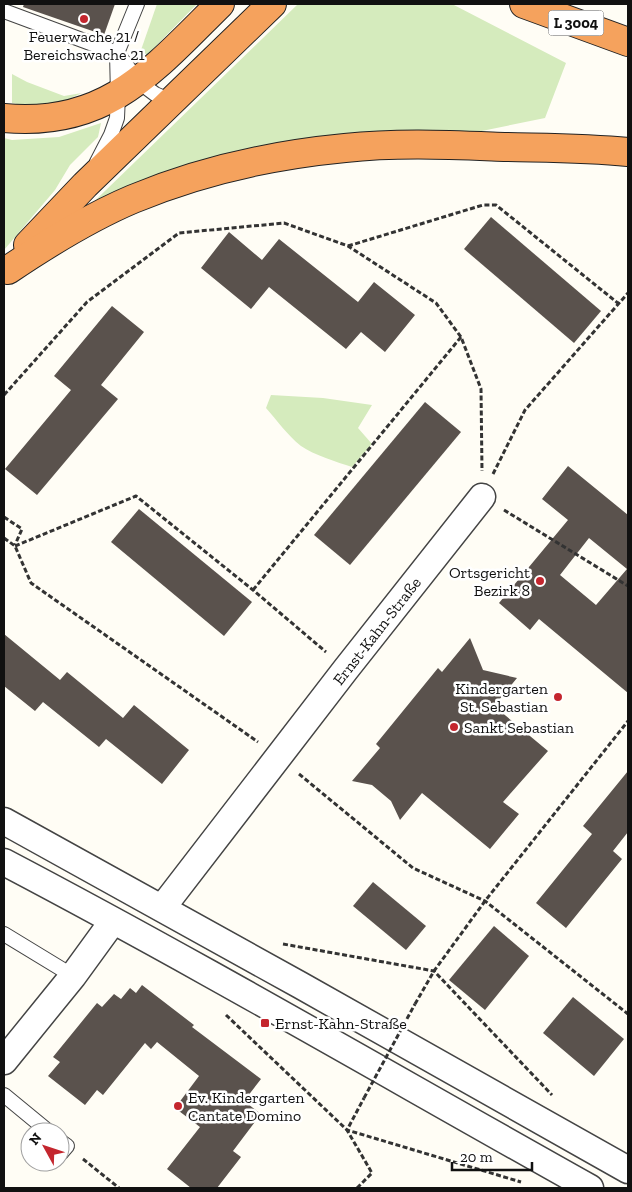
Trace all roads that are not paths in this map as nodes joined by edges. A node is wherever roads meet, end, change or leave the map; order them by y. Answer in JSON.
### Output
{"nodes":[{"id":1,"x":137,"y":4,"type":"edge"},
{"id":2,"x":220,"y":4,"type":"edge"},
{"id":3,"x":272,"y":4,"type":"edge"},
{"id":4,"x":524,"y":4,"type":"edge"},
{"id":5,"x":4,"y":11,"type":"edge"},
{"id":6,"x":628,"y":42,"type":"edge"},
{"id":7,"x":117,"y":53,"type":"junction"},
{"id":8,"x":128,"y":88,"type":"junction"},
{"id":9,"x":171,"y":101,"type":"junction"},
{"id":10,"x":4,"y":118,"type":"edge"},
{"id":11,"x":628,"y":152,"type":"edge"},
{"id":12,"x":85,"y":185,"type":"junction"},
{"id":13,"x":6,"y":273,"type":"edge"},
{"id":14,"x":482,"y":497,"type":"road end"},
{"id":15,"x":4,"y":821,"type":"edge"},
{"id":16,"x":4,"y":862,"type":"edge"},
{"id":17,"x":162,"y":908,"type":"junction"},
{"id":18,"x":113,"y":921,"type":"junction"},
{"id":19,"x":4,"y":934,"type":"edge"},
{"id":20,"x":73,"y":976,"type":"junction"},
{"id":21,"x":4,"y":1061,"type":"edge"},
{"id":22,"x":4,"y":1095,"type":"edge"},
{"id":23,"x":37,"y":1122,"type":"edge"},
{"id":24,"x":628,"y":1170,"type":"edge"},
{"id":25,"x":590,"y":1188,"type":"edge"}],
"edges":[{"from":1,"to":7,"type":"lane"},
{"from":2,"to":8,"type":"highway"},
{"from":3,"to":9,"type":"highway"},
{"from":4,"to":6,"type":"highway","number":"L 3004"},
{"from":5,"to":7,"type":"lane"},
{"from":7,"to":8,"type":"lane"},
{"from":7,"to":8,"type":"lane"},
{"from":8,"to":9,"type":"lane"},
{"from":8,"to":10,"type":"highway"},
{"from":8,"to":12,"type":"lane"},
{"from":9,"to":12,"type":"highway"},
{"from":11,"to":13,"type":"highway"},
{"from":12,"to":13,"type":"highway"},
{"from":14,"to":17,"type":"street","name":"Ernst-Kahn-Straße"},
{"from":15,"to":17,"type":"street"},
{"from":16,"to":18,"type":"street"},
{"from":17,"to":24,"type":"street"},
{"from":18,"to":20,"type":"street"},
{"from":18,"to":25,"type":"street"},
{"from":19,"to":20,"type":"lane"},
{"from":20,"to":21,"type":"street"},
{"from":22,"to":23,"type":"lane"}]}
